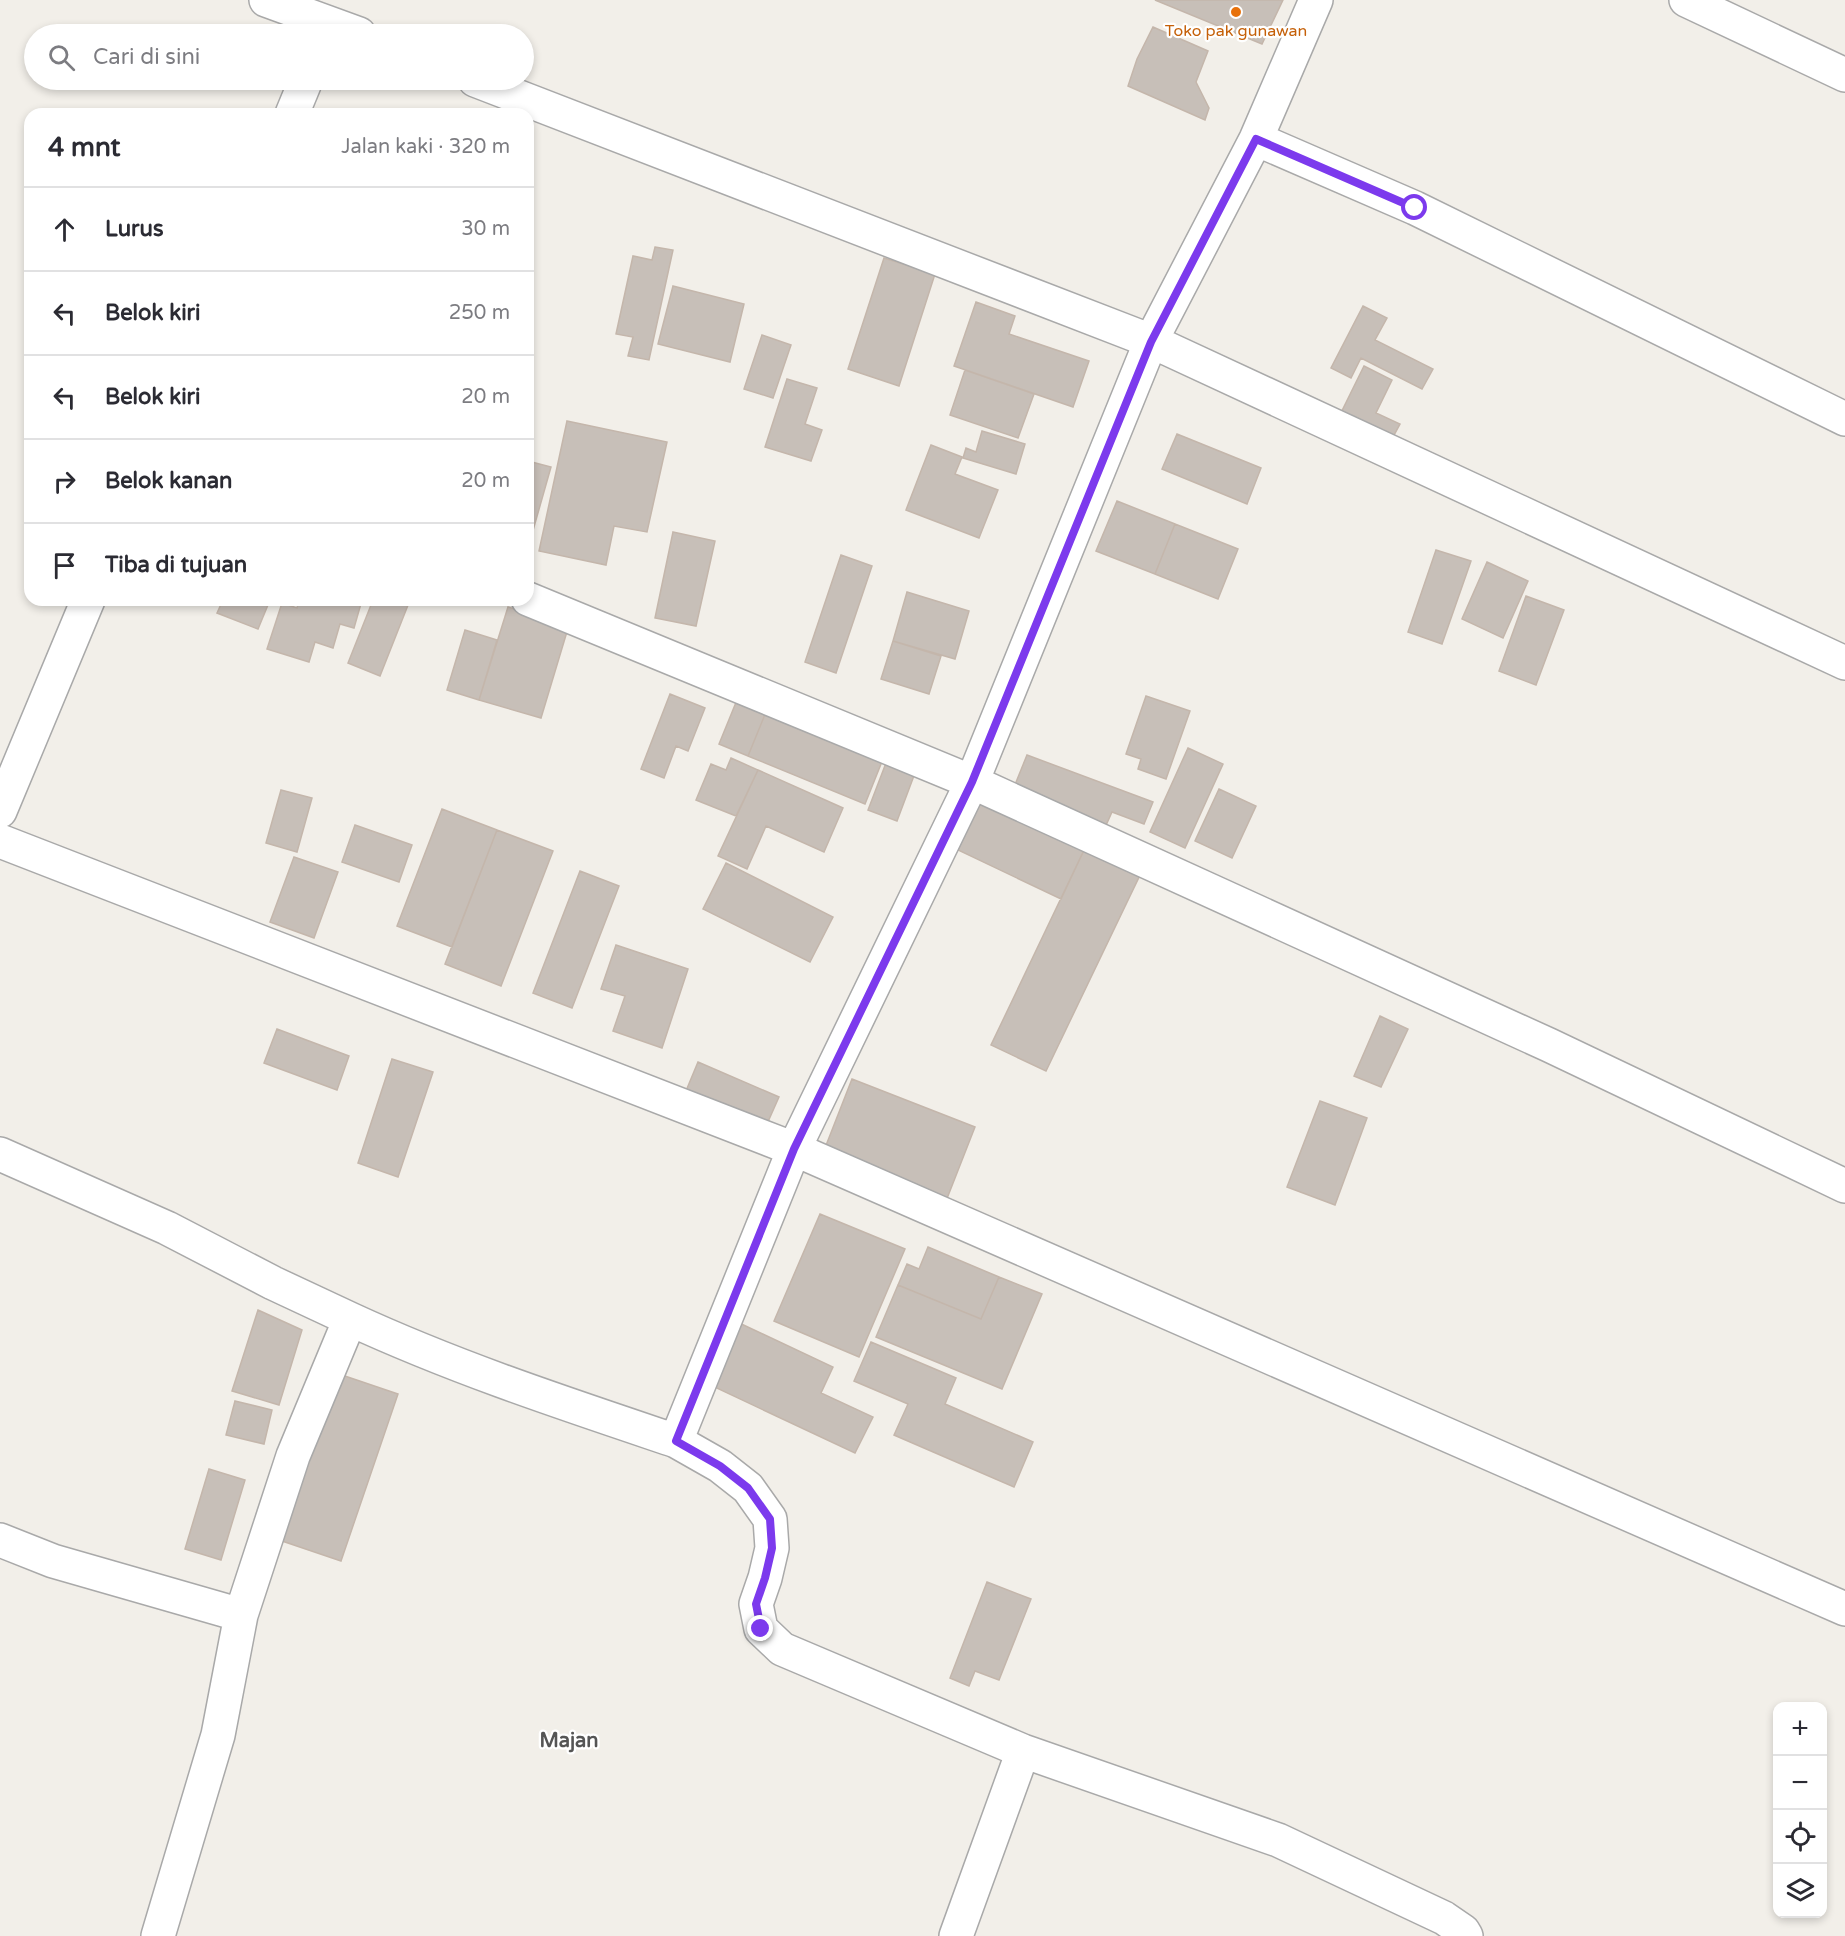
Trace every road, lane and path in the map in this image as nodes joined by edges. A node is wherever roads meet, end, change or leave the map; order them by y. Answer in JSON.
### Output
{"nodes":[{"id":1,"x":266,"y":0,"type":"edge"},
{"id":2,"x":1316,"y":0,"type":"edge"},
{"id":3,"x":1686,"y":0,"type":"edge"},
{"id":4,"x":322,"y":24,"type":"edge"},
{"id":5,"x":1845,"y":75,"type":"edge"},
{"id":6,"x":302,"y":90,"type":"edge"},
{"id":7,"x":501,"y":90,"type":"edge"},
{"id":8,"x":294,"y":108,"type":"edge"},
{"id":9,"x":1256,"y":139,"type":"junction"},
{"id":10,"x":1151,"y":342,"type":"junction"},
{"id":11,"x":1845,"y":418,"type":"edge"},
{"id":12,"x":534,"y":601,"type":"edge"},
{"id":13,"x":85,"y":606,"type":"edge"},
{"id":14,"x":1845,"y":663,"type":"edge"},
{"id":15,"x":972,"y":782,"type":"junction"},
{"id":16,"x":0,"y":811,"type":"edge"},
{"id":17,"x":0,"y":841,"type":"edge"},
{"id":18,"x":794,"y":1149,"type":"junction"},
{"id":19,"x":0,"y":1154,"type":"edge"},
{"id":20,"x":1845,"y":1186,"type":"edge"},
{"id":21,"x":351,"y":1319,"type":"junction"},
{"id":22,"x":676,"y":1441,"type":"junction"},
{"id":23,"x":0,"y":1540,"type":"edge"},
{"id":24,"x":1845,"y":1609,"type":"edge"},
{"id":25,"x":241,"y":1615,"type":"junction"},
{"id":26,"x":1023,"y":1751,"type":"junction"},
{"id":27,"x":158,"y":1936,"type":"edge"},
{"id":28,"x":956,"y":1936,"type":"edge"},
{"id":29,"x":1466,"y":1936,"type":"edge"}],
"edges":[{"from":1,"to":4,"type":"street"},
{"from":2,"to":9,"type":"street"},
{"from":3,"to":5,"type":"street"},
{"from":6,"to":8,"type":"street"},
{"from":7,"to":10,"type":"street"},
{"from":9,"to":10,"type":"street"},
{"from":9,"to":11,"type":"street"},
{"from":10,"to":14,"type":"street"},
{"from":10,"to":15,"type":"street"},
{"from":12,"to":15,"type":"street"},
{"from":13,"to":16,"type":"street"},
{"from":15,"to":18,"type":"street"},
{"from":15,"to":20,"type":"street"},
{"from":17,"to":18,"type":"street"},
{"from":18,"to":22,"type":"street"},
{"from":18,"to":24,"type":"street"},
{"from":19,"to":21,"type":"street"},
{"from":21,"to":22,"type":"street"},
{"from":21,"to":25,"type":"street"},
{"from":22,"to":26,"type":"street"},
{"from":23,"to":25,"type":"street"},
{"from":25,"to":27,"type":"street"},
{"from":26,"to":28,"type":"street"},
{"from":26,"to":29,"type":"street"}]}
